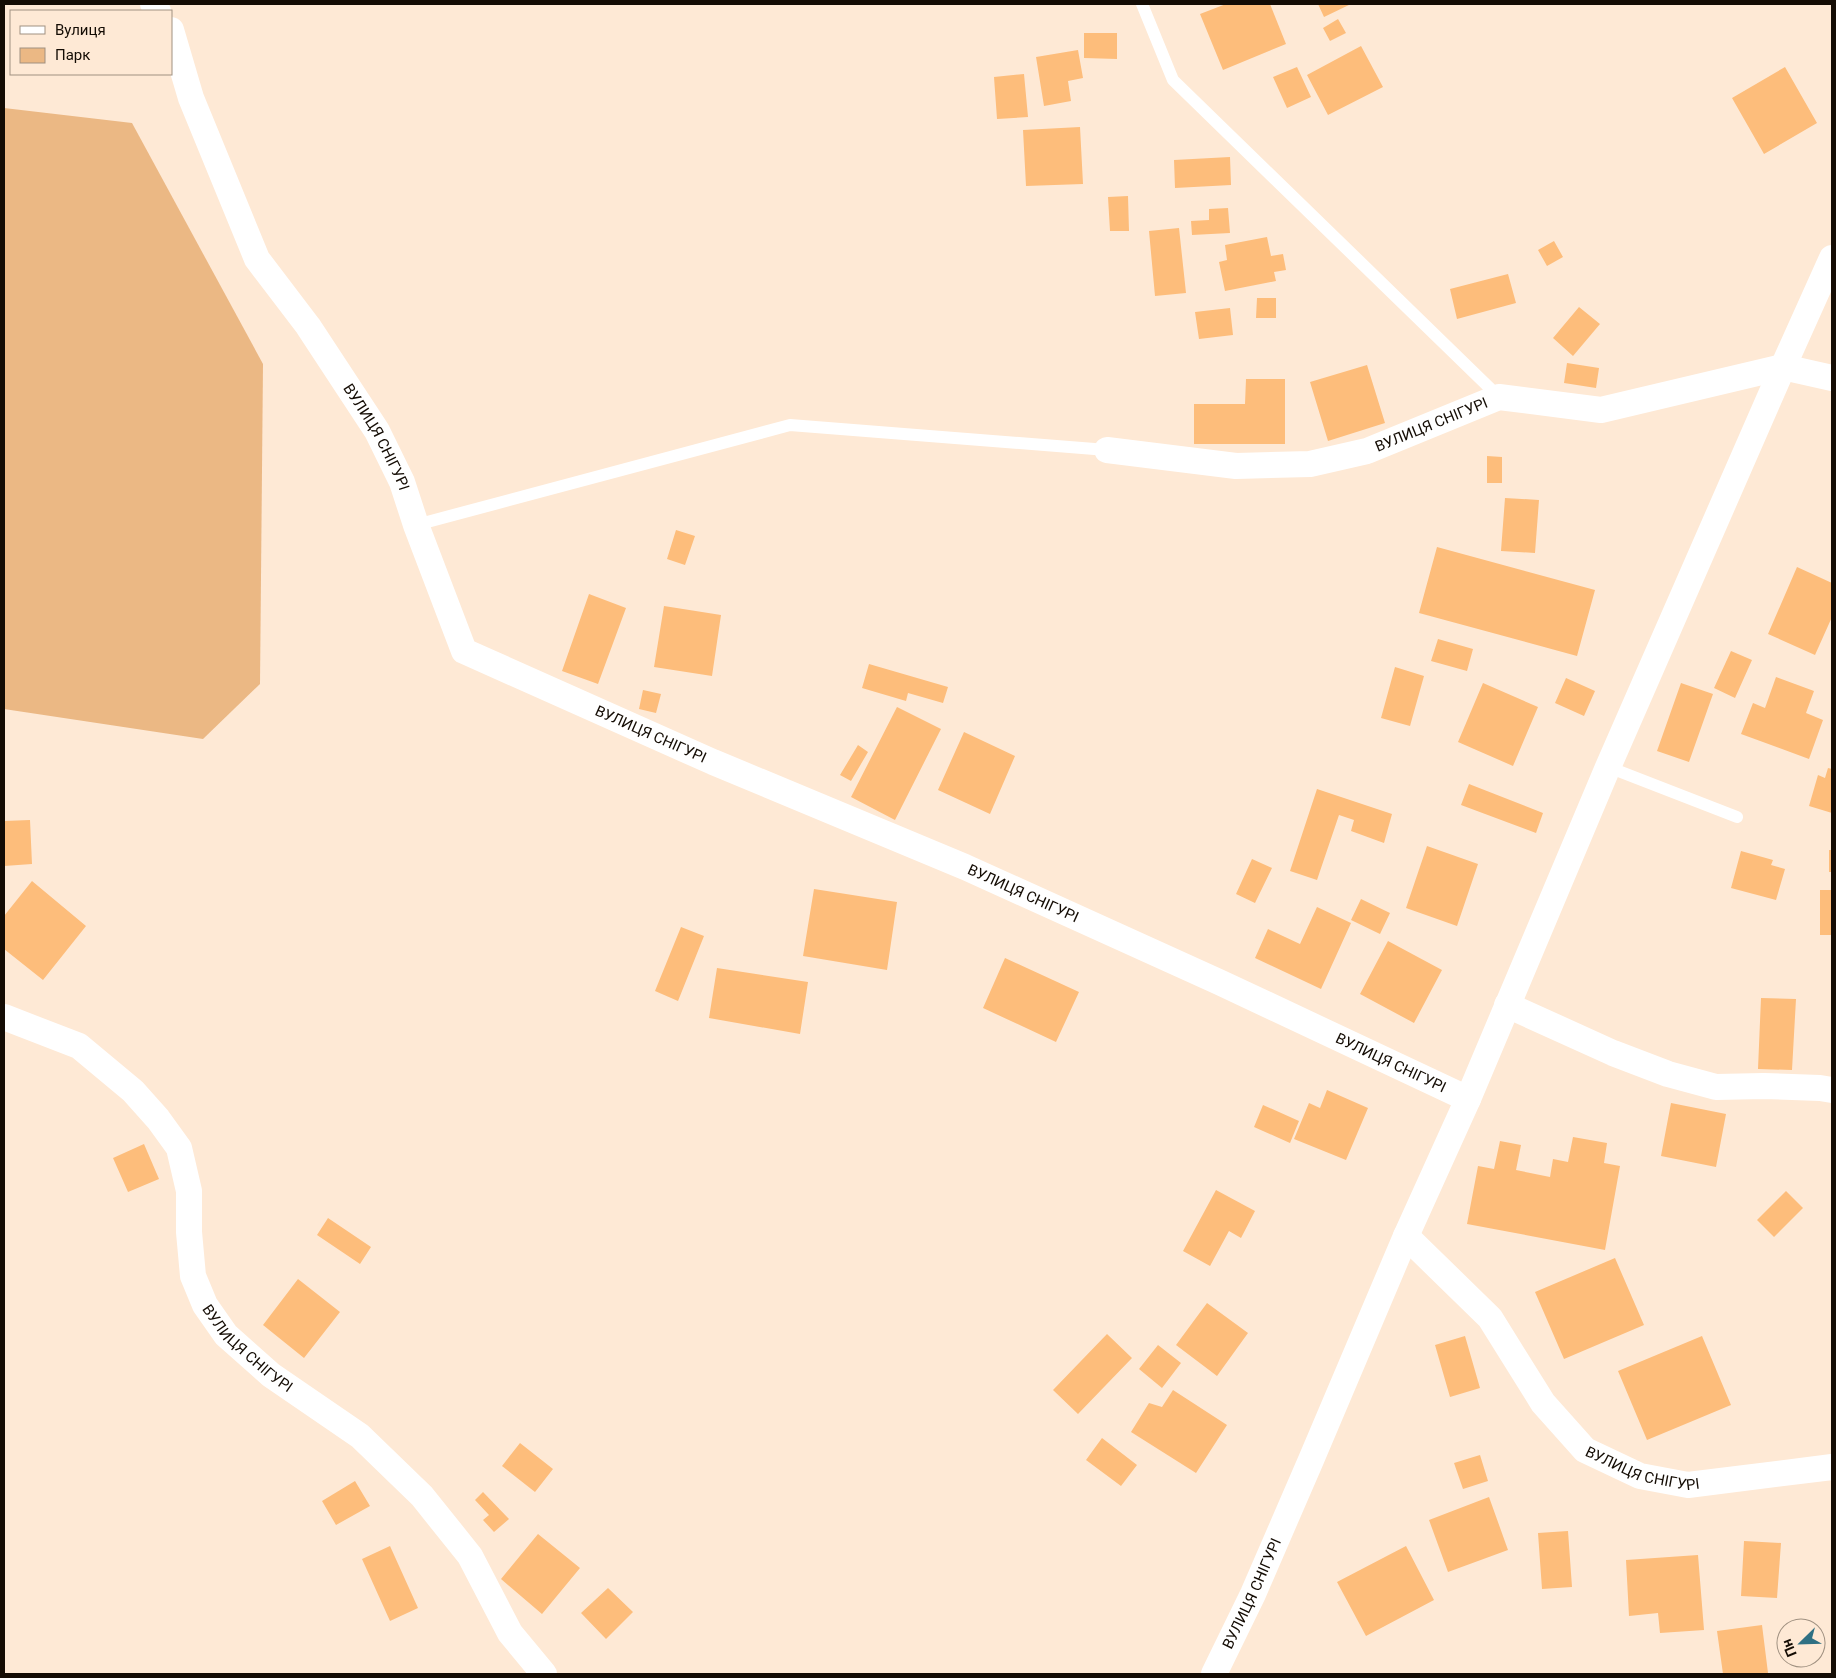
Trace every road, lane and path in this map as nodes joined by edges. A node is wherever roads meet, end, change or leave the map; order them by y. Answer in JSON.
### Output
{"nodes":[{"id":1,"x":1142,"y":4,"type":"edge"},
{"id":2,"x":172,"y":33,"type":"edge"},
{"id":3,"x":1832,"y":258,"type":"edge"},
{"id":4,"x":1783,"y":367,"type":"junction"},
{"id":5,"x":1832,"y":378,"type":"edge"},
{"id":6,"x":1499,"y":397,"type":"junction"},
{"id":7,"x":1107,"y":450,"type":"joint"},
{"id":8,"x":416,"y":525,"type":"junction"},
{"id":9,"x":1608,"y":767,"type":"junction"},
{"id":10,"x":1737,"y":817,"type":"dead end"},
{"id":11,"x":1507,"y":1005,"type":"junction"},
{"id":12,"x":4,"y":1016,"type":"edge"},
{"id":13,"x":1832,"y":1090,"type":"edge"},
{"id":14,"x":1468,"y":1099,"type":"junction"},
{"id":15,"x":1406,"y":1236,"type":"junction"},
{"id":16,"x":1832,"y":1467,"type":"edge"},
{"id":17,"x":544,"y":1674,"type":"edge"},
{"id":18,"x":1214,"y":1674,"type":"edge"}],
"edges":[{"from":1,"to":6,"type":"lane"},
{"from":2,"to":8,"type":"street","name":"ВУЛИЦЯ СНІГУРІ"},
{"from":3,"to":4,"type":"street","name":"ВУЛИЦЯ СНІГУРІ"},
{"from":4,"to":5,"type":"street","name":"ВУЛИЦЯ СНІГУРІ"},
{"from":4,"to":6,"type":"street","name":"ВУЛИЦЯ СНІГУРІ"},
{"from":4,"to":9,"type":"street","name":"ВУЛИЦЯ СНІГУРІ"},
{"from":6,"to":7,"type":"street","name":"ВУЛИЦЯ СНІГУРІ"},
{"from":7,"to":8,"type":"lane"},
{"from":8,"to":14,"type":"street","name":"ВУЛИЦЯ СНІГУРІ"},
{"from":9,"to":10,"type":"lane"},
{"from":9,"to":11,"type":"street","name":"ВУЛИЦЯ СНІГУРІ"},
{"from":11,"to":13,"type":"street"},
{"from":11,"to":14,"type":"street","name":"ВУЛИЦЯ СНІГУРІ"},
{"from":12,"to":17,"type":"street","name":"ВУЛИЦЯ СНІГУРІ"},
{"from":14,"to":15,"type":"street","name":"ВУЛИЦЯ СНІГУРІ"},
{"from":15,"to":16,"type":"street","name":"ВУЛИЦЯ СНІГУРІ"},
{"from":15,"to":18,"type":"street","name":"ВУЛИЦЯ СНІГУРІ"}]}
